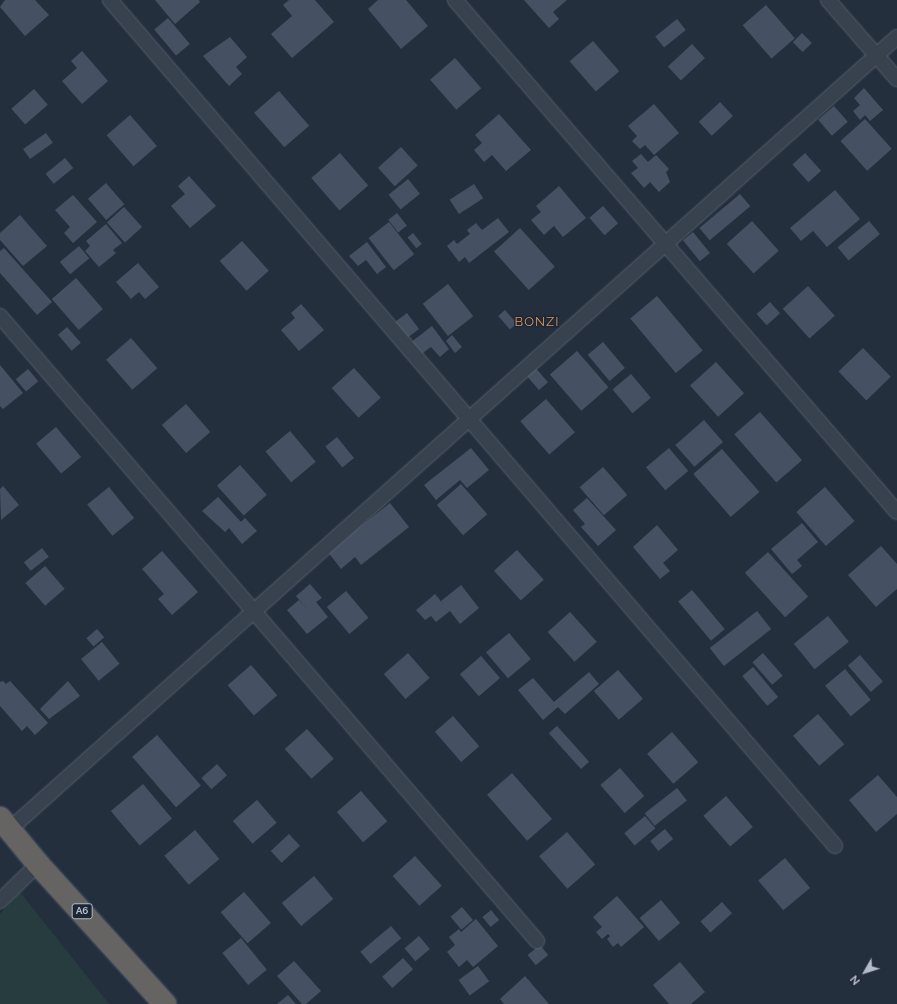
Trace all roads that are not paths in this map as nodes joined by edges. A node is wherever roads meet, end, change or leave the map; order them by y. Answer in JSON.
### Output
{"nodes":[{"id":1,"x":110,"y":0,"type":"edge"},
{"id":2,"x":455,"y":0,"type":"edge"},
{"id":3,"x":828,"y":0,"type":"edge"},
{"id":4,"x":897,"y":37,"type":"edge"},
{"id":5,"x":877,"y":55,"type":"junction"},
{"id":6,"x":897,"y":79,"type":"edge"},
{"id":7,"x":666,"y":244,"type":"junction"},
{"id":8,"x":0,"y":316,"type":"edge"},
{"id":9,"x":469,"y":419,"type":"junction"},
{"id":10,"x":897,"y":512,"type":"edge"},
{"id":11,"x":254,"y":611,"type":"junction"},
{"id":12,"x":5,"y":823,"type":"edge"},
{"id":13,"x":835,"y":846,"type":"dead end"},
{"id":14,"x":38,"y":864,"type":"junction"},
{"id":15,"x":0,"y":901,"type":"edge"},
{"id":16,"x":537,"y":941,"type":"dead end"},
{"id":17,"x":166,"y":1004,"type":"edge"}],
"edges":[{"from":1,"to":9,"type":"street"},
{"from":2,"to":7,"type":"street"},
{"from":3,"to":5,"type":"street"},
{"from":4,"to":5,"type":"street"},
{"from":5,"to":6,"type":"street"},
{"from":5,"to":7,"type":"street"},
{"from":7,"to":9,"type":"street"},
{"from":7,"to":10,"type":"street"},
{"from":8,"to":11,"type":"street"},
{"from":9,"to":11,"type":"street"},
{"from":9,"to":13,"type":"street"},
{"from":11,"to":12,"type":"street"},
{"from":11,"to":16,"type":"street"},
{"from":12,"to":14,"type":"highway","number":"A6"},
{"from":14,"to":15,"type":"street"},
{"from":14,"to":17,"type":"highway","number":"A6"}]}
